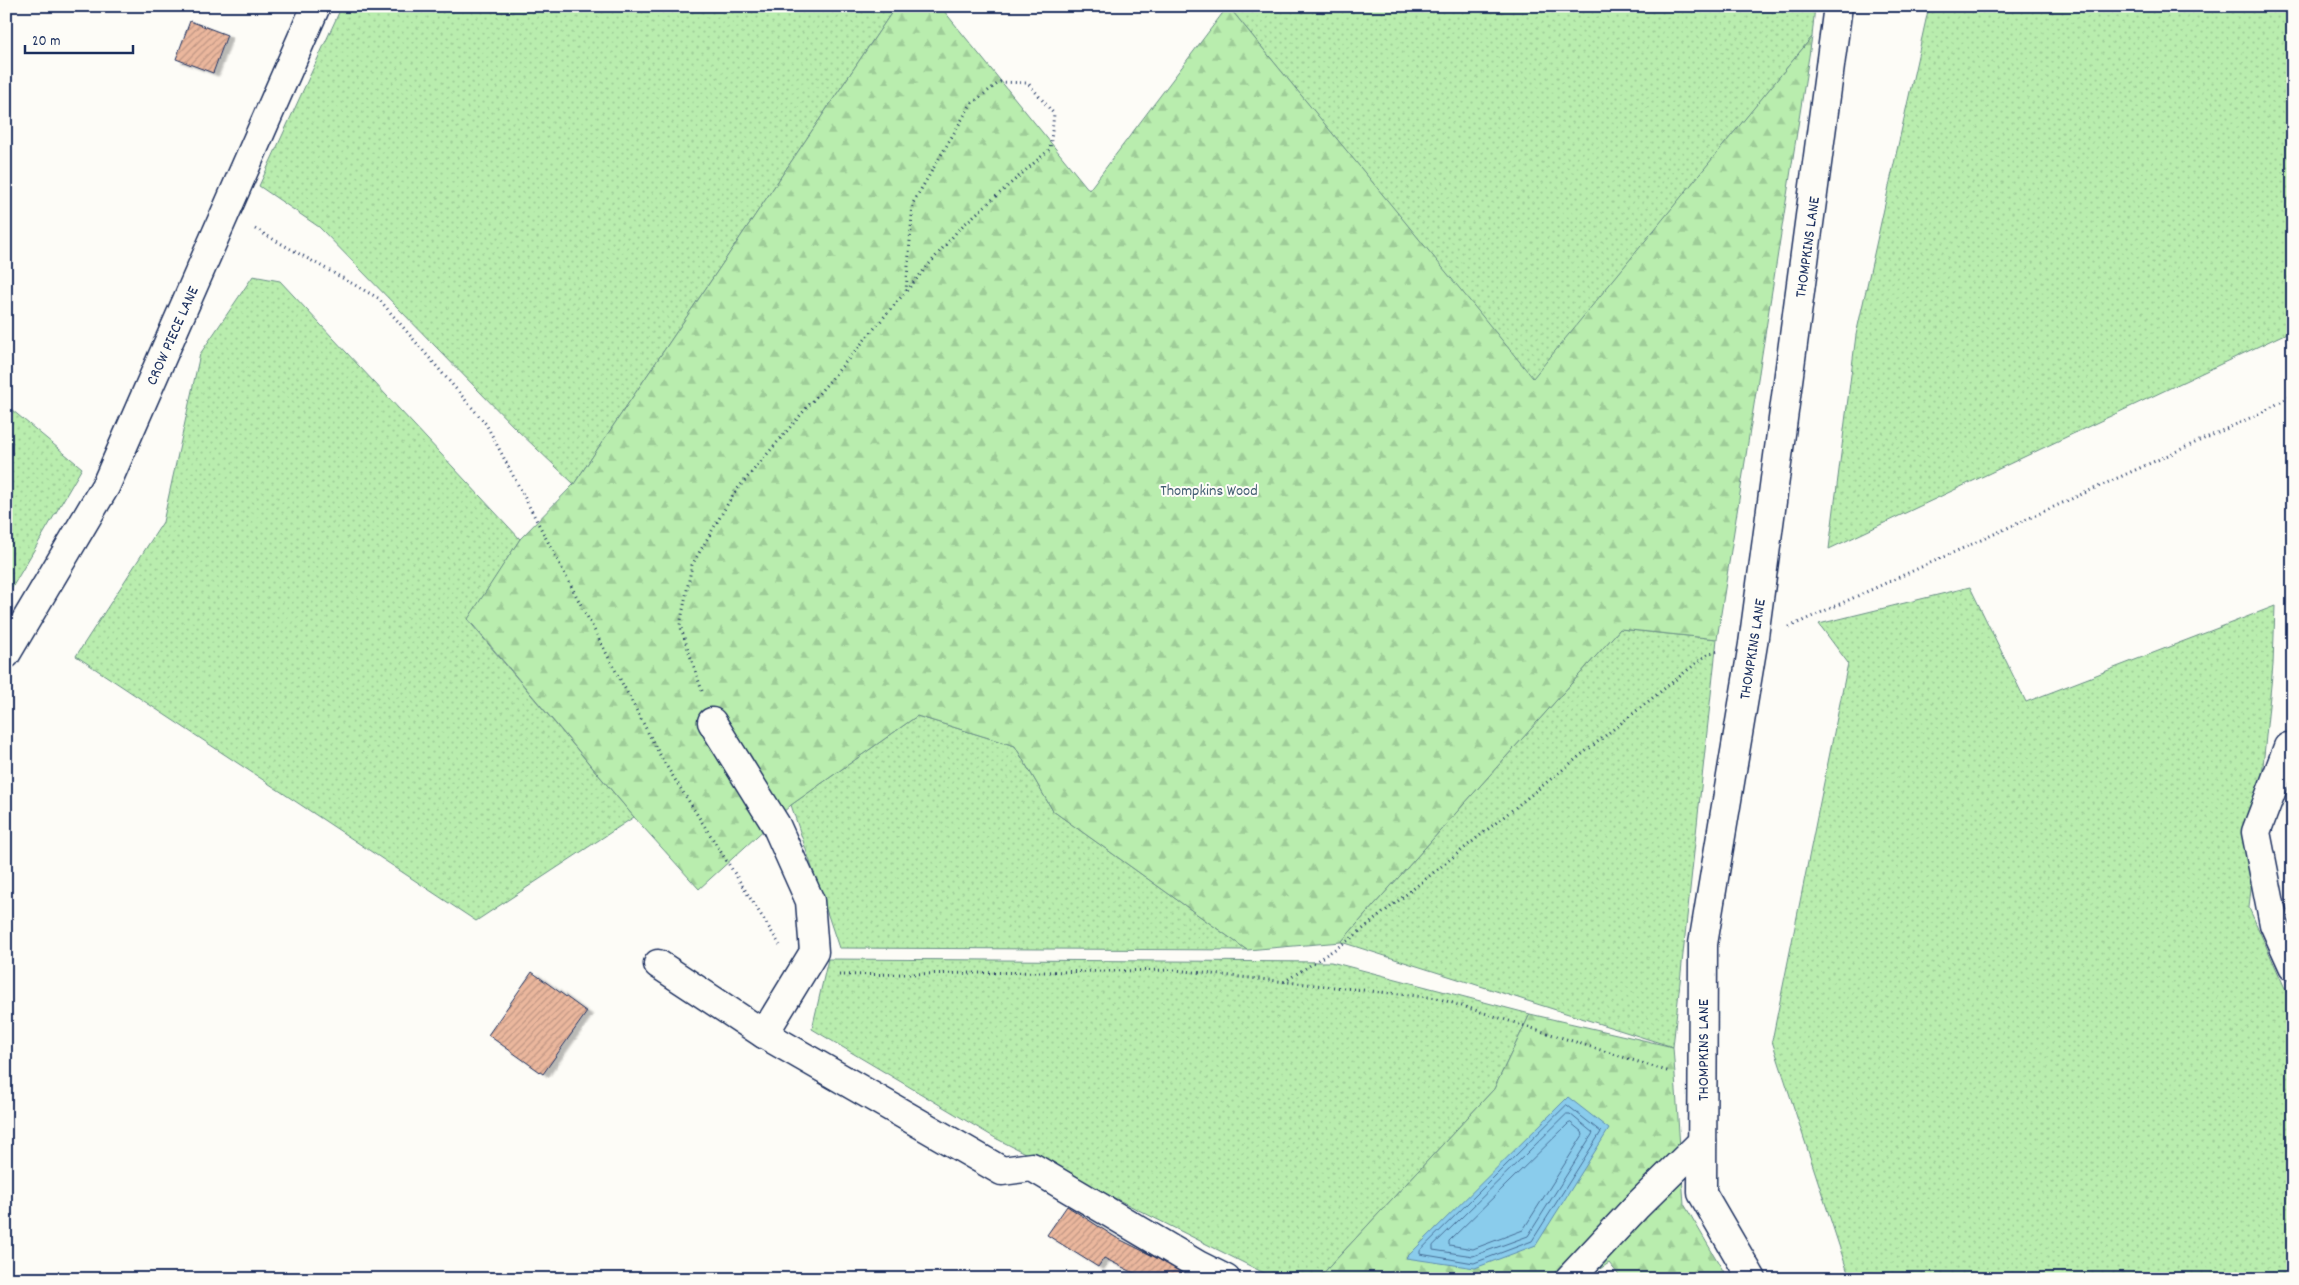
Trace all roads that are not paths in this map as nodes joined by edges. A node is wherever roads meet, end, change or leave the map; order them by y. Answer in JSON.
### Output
{"nodes":[{"id":1,"x":316,"y":6,"type":"edge"},
{"id":2,"x":1838,"y":6,"type":"edge"},
{"id":3,"x":6,"y":654,"type":"edge"},
{"id":4,"x":712,"y":722,"type":"road end"},
{"id":5,"x":2288,"y":747,"type":"dead end"},
{"id":6,"x":658,"y":964,"type":"dead end"},
{"id":7,"x":2293,"y":966,"type":"edge"},
{"id":8,"x":764,"y":1034,"type":"junction"},
{"id":9,"x":1702,"y":1142,"type":"junction"},
{"id":10,"x":1226,"y":1279,"type":"edge"},
{"id":11,"x":1569,"y":1279,"type":"edge"},
{"id":12,"x":1752,"y":1279,"type":"edge"}],
"edges":[{"from":1,"to":3,"type":"street","name":"CROW PIECE LANE"},
{"from":2,"to":9,"type":"street","name":"THOMPKINS LANE"},
{"from":4,"to":8,"type":"street"},
{"from":5,"to":7,"type":"street"},
{"from":6,"to":8,"type":"street"},
{"from":8,"to":10,"type":"street"},
{"from":9,"to":11,"type":"street"},
{"from":9,"to":12,"type":"street","name":"THOMPKINS LANE"}]}
